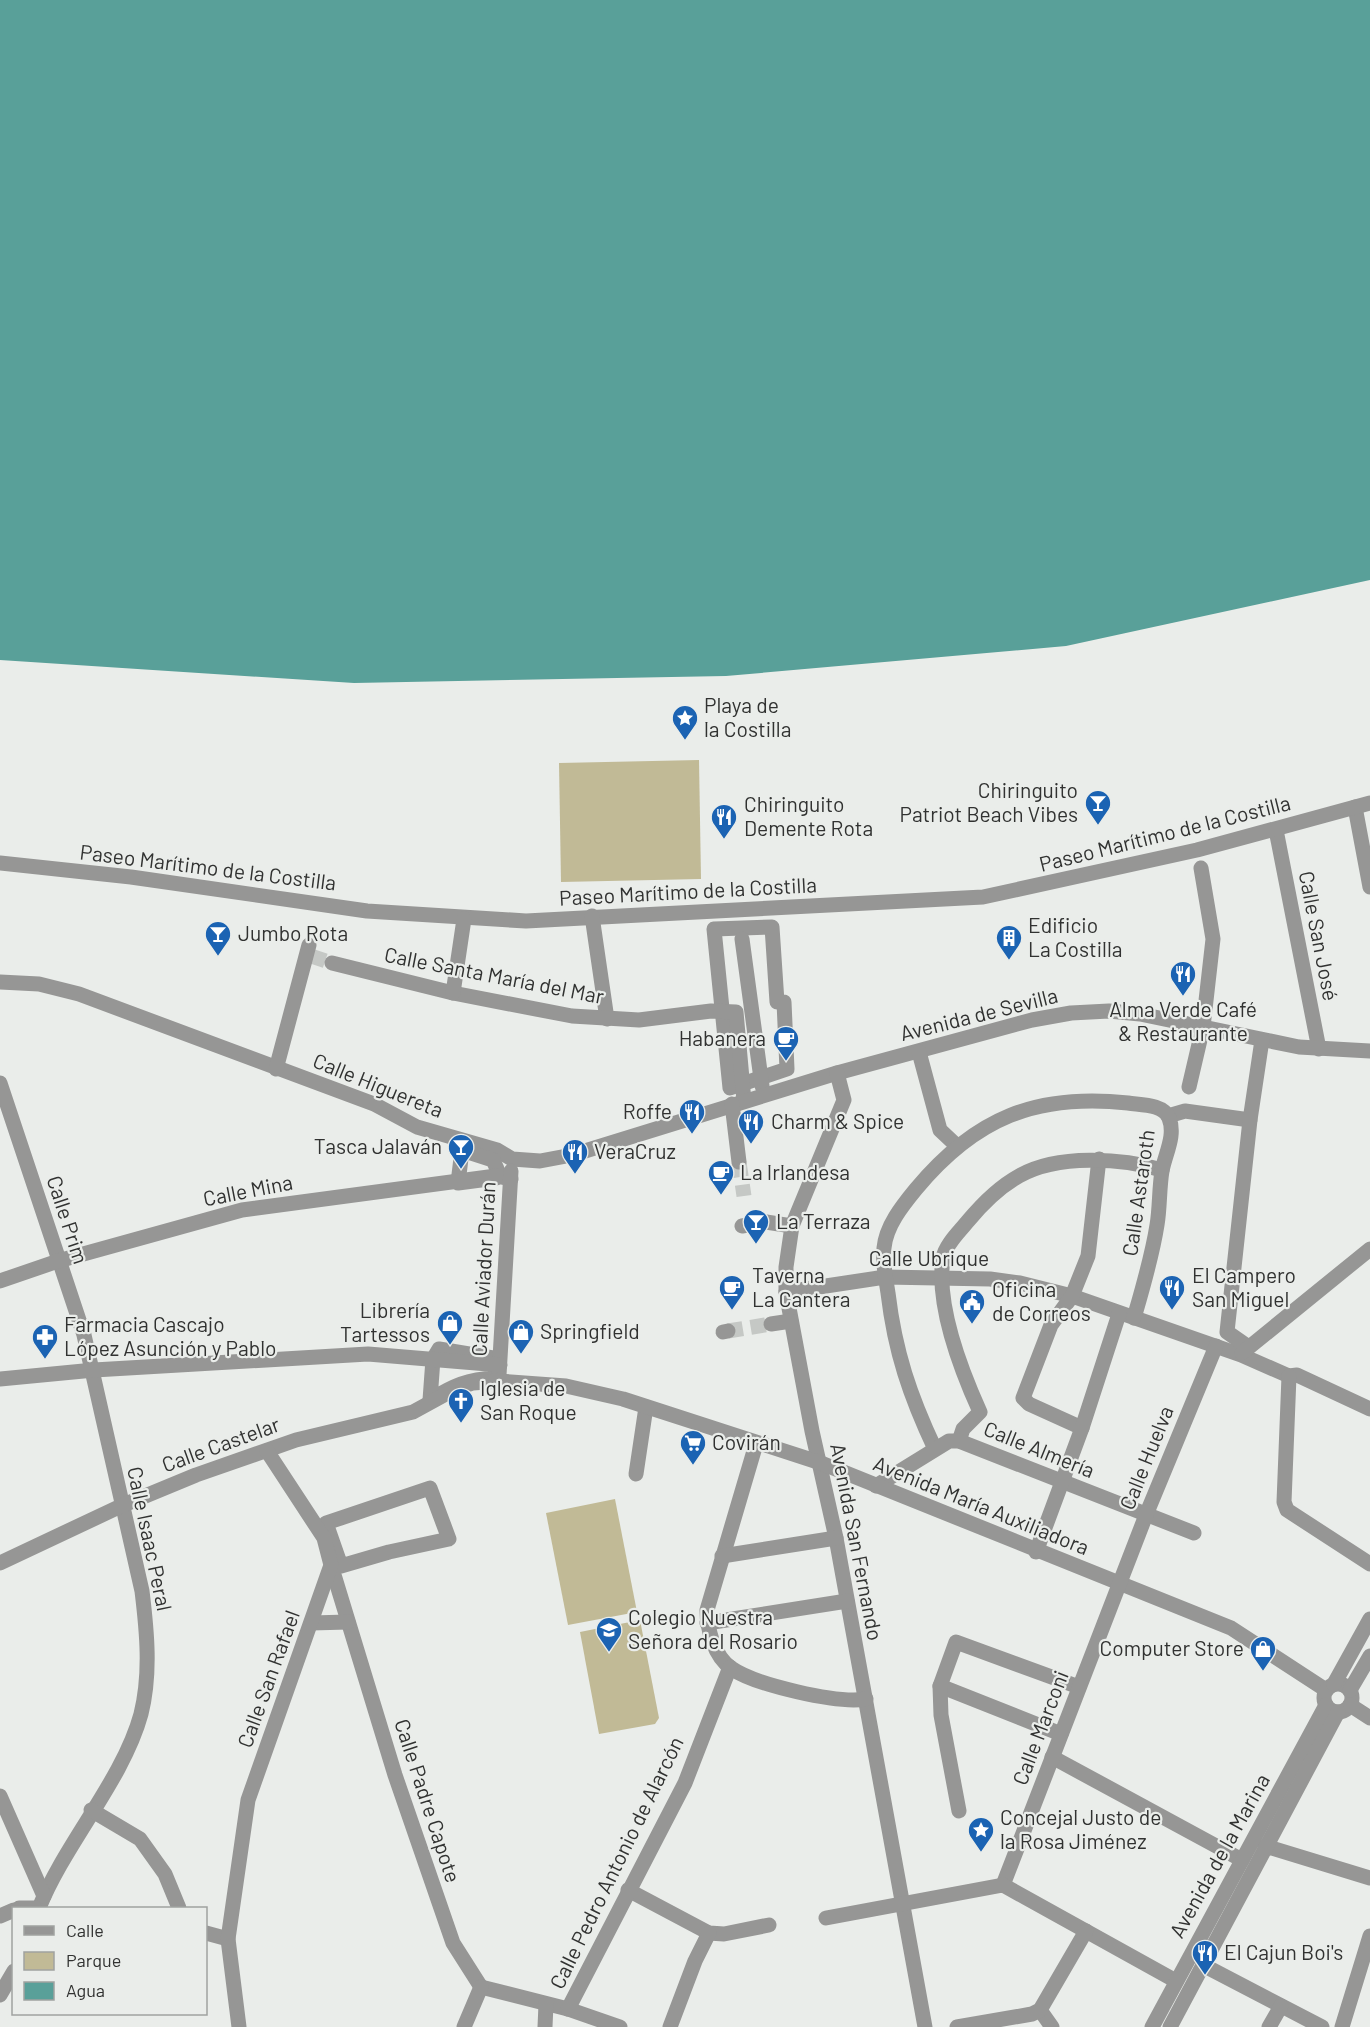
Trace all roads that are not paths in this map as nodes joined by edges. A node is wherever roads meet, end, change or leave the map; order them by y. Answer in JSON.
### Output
{"nodes":[{"id":1,"x":1370,"y":803,"type":"edge"},
{"id":2,"x":1355,"y":807,"type":"junction"},
{"id":3,"x":1276,"y":830,"type":"junction"},
{"id":4,"x":0,"y":863,"type":"edge"},
{"id":5,"x":1201,"y":868,"type":"dead end"},
{"id":6,"x":1370,"y":886,"type":"edge"},
{"id":7,"x":592,"y":916,"type":"junction"},
{"id":8,"x":464,"y":919,"type":"junction"},
{"id":9,"x":742,"y":939,"type":"dead end"},
{"id":10,"x":309,"y":952,"type":"dead end"},
{"id":11,"x":332,"y":963,"type":"tunnel mouth"},
{"id":12,"x":0,"y":982,"type":"edge"},
{"id":13,"x":453,"y":993,"type":"junction"},
{"id":14,"x":722,"y":1011,"type":"junction"},
{"id":15,"x":608,"y":1020,"type":"junction"},
{"id":16,"x":1203,"y":1027,"type":"junction"},
{"id":17,"x":1262,"y":1040,"type":"junction"},
{"id":18,"x":1319,"y":1049,"type":"junction"},
{"id":19,"x":1370,"y":1051,"type":"edge"},
{"id":20,"x":919,"y":1052,"type":"junction"},
{"id":21,"x":276,"y":1069,"type":"junction"},
{"id":22,"x":837,"y":1073,"type":"junction"},
{"id":23,"x":761,"y":1079,"type":"junction"},
{"id":24,"x":0,"y":1083,"type":"edge"},
{"id":25,"x":1189,"y":1087,"type":"dead end"},
{"id":26,"x":763,"y":1095,"type":"junction"},
{"id":27,"x":740,"y":1097,"type":"junction"},
{"id":28,"x":1168,"y":1116,"type":"junction"},
{"id":29,"x":1250,"y":1119,"type":"junction"},
{"id":30,"x":957,"y":1146,"type":"junction"},
{"id":31,"x":512,"y":1159,"type":"junction"},
{"id":32,"x":1099,"y":1160,"type":"junction"},
{"id":33,"x":739,"y":1162,"type":"tunnel mouth"},
{"id":34,"x":1162,"y":1170,"type":"junction"},
{"id":35,"x":503,"y":1177,"type":"junction"},
{"id":36,"x":457,"y":1181,"type":"junction"},
{"id":37,"x":742,"y":1226,"type":"dead end"},
{"id":38,"x":792,"y":1226,"type":"junction"},
{"id":39,"x":1370,"y":1249,"type":"edge"},
{"id":40,"x":58,"y":1261,"type":"junction"},
{"id":41,"x":885,"y":1277,"type":"junction"},
{"id":42,"x":942,"y":1277,"type":"junction"},
{"id":43,"x":0,"y":1281,"type":"edge"},
{"id":44,"x":786,"y":1292,"type":"junction"},
{"id":45,"x":1072,"y":1296,"type":"junction"},
{"id":46,"x":1119,"y":1314,"type":"junction"},
{"id":47,"x":1134,"y":1318,"type":"junction"},
{"id":48,"x":791,"y":1321,"type":"junction"},
{"id":49,"x":771,"y":1324,"type":"tunnel mouth"},
{"id":50,"x":1216,"y":1346,"type":"junction"},
{"id":51,"x":1244,"y":1351,"type":"junction"},
{"id":52,"x":435,"y":1359,"type":"junction"},
{"id":53,"x":498,"y":1365,"type":"junction"},
{"id":54,"x":94,"y":1370,"type":"junction"},
{"id":55,"x":1289,"y":1376,"type":"junction"},
{"id":56,"x":0,"y":1379,"type":"edge"},
{"id":57,"x":499,"y":1381,"type":"junction"},
{"id":58,"x":433,"y":1401,"type":"junction"},
{"id":59,"x":646,"y":1407,"type":"junction"},
{"id":60,"x":1370,"y":1409,"type":"edge"},
{"id":61,"x":1082,"y":1428,"type":"junction"},
{"id":62,"x":959,"y":1441,"type":"junction"},
{"id":63,"x":756,"y":1443,"type":"junction"},
{"id":64,"x":935,"y":1449,"type":"junction"},
{"id":65,"x":267,"y":1451,"type":"junction"},
{"id":66,"x":821,"y":1462,"type":"junction"},
{"id":67,"x":636,"y":1474,"type":"dead end"},
{"id":68,"x":1062,"y":1481,"type":"junction"},
{"id":69,"x":876,"y":1486,"type":"junction"},
{"id":70,"x":121,"y":1506,"type":"junction"},
{"id":71,"x":1146,"y":1515,"type":"junction"},
{"id":72,"x":1194,"y":1533,"type":"dead end"},
{"id":73,"x":836,"y":1538,"type":"junction"},
{"id":74,"x":1036,"y":1551,"type":"junction"},
{"id":75,"x":722,"y":1556,"type":"junction"},
{"id":76,"x":0,"y":1563,"type":"edge"},
{"id":77,"x":1370,"y":1564,"type":"edge"},
{"id":78,"x":336,"y":1566,"type":"junction"},
{"id":79,"x":1119,"y":1585,"type":"junction"},
{"id":80,"x":847,"y":1601,"type":"junction"},
{"id":81,"x":1370,"y":1620,"type":"edge"},
{"id":82,"x":348,"y":1622,"type":"junction"},
{"id":83,"x":311,"y":1623,"type":"junction"},
{"id":84,"x":707,"y":1623,"type":"junction"},
{"id":85,"x":1370,"y":1656,"type":"edge"},
{"id":86,"x":730,"y":1667,"type":"junction"},
{"id":87,"x":1079,"y":1687,"type":"junction"},
{"id":88,"x":941,"y":1691,"type":"junction"},
{"id":89,"x":1337,"y":1698,"type":"junction"},
{"id":90,"x":866,"y":1699,"type":"junction"},
{"id":91,"x":1370,"y":1718,"type":"edge"},
{"id":92,"x":1061,"y":1734,"type":"junction"},
{"id":93,"x":1053,"y":1756,"type":"junction"},
{"id":94,"x":0,"y":1796,"type":"edge"},
{"id":95,"x":92,"y":1810,"type":"junction"},
{"id":96,"x":959,"y":1811,"type":"dead end"},
{"id":97,"x":1265,"y":1846,"type":"junction"},
{"id":98,"x":1242,"y":1860,"type":"junction"},
{"id":99,"x":1370,"y":1878,"type":"edge"},
{"id":100,"x":1003,"y":1886,"type":"junction"},
{"id":101,"x":628,"y":1890,"type":"junction"},
{"id":102,"x":42,"y":1902,"type":"edge"},
{"id":103,"x":903,"y":1904,"type":"junction"},
{"id":104,"x":179,"y":1907,"type":"edge"},
{"id":105,"x":826,"y":1918,"type":"dead end"},
{"id":106,"x":769,"y":1925,"type":"dead end"},
{"id":107,"x":1086,"y":1931,"type":"junction"},
{"id":108,"x":207,"y":1933,"type":"edge"},
{"id":109,"x":709,"y":1933,"type":"junction"},
{"id":110,"x":1370,"y":1936,"type":"edge"},
{"id":111,"x":228,"y":1940,"type":"junction"},
{"id":112,"x":1203,"y":1965,"type":"junction"},
{"id":113,"x":12,"y":1974,"type":"edge"},
{"id":114,"x":1176,"y":1981,"type":"junction"},
{"id":115,"x":481,"y":1987,"type":"junction"},
{"id":116,"x":0,"y":1995,"type":"edge"},
{"id":117,"x":546,"y":2004,"type":"junction"},
{"id":118,"x":1281,"y":2006,"type":"junction"},
{"id":119,"x":568,"y":2009,"type":"junction"},
{"id":120,"x":1040,"y":2010,"type":"junction"},
{"id":121,"x":239,"y":2027,"type":"edge"},
{"id":122,"x":465,"y":2027,"type":"edge"},
{"id":123,"x":545,"y":2027,"type":"edge"},
{"id":124,"x":620,"y":2027,"type":"edge"},
{"id":125,"x":670,"y":2027,"type":"edge"},
{"id":126,"x":926,"y":2027,"type":"edge"},
{"id":127,"x":957,"y":2027,"type":"edge"},
{"id":128,"x":1052,"y":2027,"type":"edge"},
{"id":129,"x":1152,"y":2027,"type":"edge"},
{"id":130,"x":1170,"y":2027,"type":"edge"},
{"id":131,"x":1269,"y":2027,"type":"edge"},
{"id":132,"x":1322,"y":2027,"type":"edge"},
{"id":133,"x":1342,"y":2027,"type":"edge"}],
"edges":[{"from":1,"to":2,"type":"street","name":"Paseo Marítimo de la Costilla"},
{"from":2,"to":3,"type":"street","name":"Paseo Marítimo de la Costilla"},
{"from":2,"to":6,"type":"street"},
{"from":3,"to":7,"type":"street","name":"Paseo Marítimo de la Costilla"},
{"from":3,"to":18,"type":"street","name":"Calle San José"},
{"from":4,"to":8,"type":"street","name":"Paseo Marítimo de la Costilla"},
{"from":5,"to":16,"type":"street"},
{"from":7,"to":8,"type":"street","name":"Paseo Marítimo de la Costilla"},
{"from":7,"to":15,"type":"street"},
{"from":8,"to":13,"type":"street"},
{"from":9,"to":23,"type":"street"},
{"from":10,"to":21,"type":"street"},
{"from":11,"to":13,"type":"street","name":"Calle Santa María del Mar"},
{"from":12,"to":21,"type":"street","name":"Calle Higuereta"},
{"from":13,"to":15,"type":"street","name":"Calle Santa María del Mar"},
{"from":14,"to":15,"type":"street","name":"Calle Santa María del Mar"},
{"from":14,"to":23,"type":"street"},
{"from":14,"to":27,"type":"street"},
{"from":16,"to":17,"type":"street","name":"Avenida de Sevilla"},
{"from":16,"to":20,"type":"street","name":"Avenida de Sevilla"},
{"from":16,"to":25,"type":"street"},
{"from":17,"to":18,"type":"street","name":"Avenida de Sevilla"},
{"from":17,"to":29,"type":"street"},
{"from":18,"to":19,"type":"street","name":"Avenida de Sevilla"},
{"from":20,"to":22,"type":"street","name":"Avenida de Sevilla"},
{"from":20,"to":30,"type":"street"},
{"from":21,"to":31,"type":"street","name":"Calle Higuereta"},
{"from":22,"to":26,"type":"street","name":"Avenida de Sevilla"},
{"from":22,"to":38,"type":"street","name":"Avenida San Fernando"},
{"from":23,"to":26,"type":"street"},
{"from":23,"to":27,"type":"street"},
{"from":24,"to":40,"type":"street","name":"Calle Prim"},
{"from":26,"to":27,"type":"street","name":"Avenida de Sevilla"},
{"from":27,"to":31,"type":"street","name":"Calle Higuereta"},
{"from":27,"to":33,"type":"street"},
{"from":28,"to":29,"type":"street"},
{"from":28,"to":30,"type":"street","name":"Calle Astaroth"},
{"from":28,"to":34,"type":"street","name":"Calle Astaroth"},
{"from":29,"to":51,"type":"street"},
{"from":30,"to":41,"type":"street","name":"Calle Astaroth"},
{"from":31,"to":35,"type":"street","name":"Calle Aviador Durán"},
{"from":32,"to":34,"type":"street"},
{"from":32,"to":42,"type":"street"},
{"from":32,"to":45,"type":"street"},
{"from":34,"to":47,"type":"street","name":"Calle Astaroth"},
{"from":35,"to":36,"type":"street","name":"Calle Mina"},
{"from":35,"to":36,"type":"street"},
{"from":35,"to":53,"type":"street","name":"Calle Aviador Durán"},
{"from":36,"to":40,"type":"street","name":"Calle Mina"},
{"from":37,"to":38,"type":"street"},
{"from":38,"to":44,"type":"street","name":"Avenida San Fernando"},
{"from":39,"to":51,"type":"street"},
{"from":40,"to":43,"type":"street","name":"Calle Mina"},
{"from":40,"to":54,"type":"street","name":"Calle Prim"},
{"from":41,"to":42,"type":"street","name":"Calle Ubrique"},
{"from":41,"to":44,"type":"street","name":"Calle Ubrique"},
{"from":41,"to":64,"type":"street","name":"Calle Astaroth"},
{"from":42,"to":45,"type":"street","name":"Calle Ubrique"},
{"from":42,"to":62,"type":"street"},
{"from":44,"to":48,"type":"street","name":"Avenida San Fernando"},
{"from":45,"to":46,"type":"street","name":"Calle Ubrique"},
{"from":45,"to":61,"type":"street"},
{"from":46,"to":47,"type":"street","name":"Calle Ubrique"},
{"from":46,"to":61,"type":"street"},
{"from":47,"to":50,"type":"street","name":"Calle Ubrique"},
{"from":48,"to":49,"type":"street"},
{"from":48,"to":66,"type":"street","name":"Avenida San Fernando"},
{"from":50,"to":51,"type":"street","name":"Calle Ubrique"},
{"from":50,"to":71,"type":"street","name":"Calle Huelva"},
{"from":51,"to":55,"type":"street","name":"Calle Ubrique"},
{"from":52,"to":53,"type":"street"},
{"from":52,"to":54,"type":"street"},
{"from":52,"to":58,"type":"street"},
{"from":53,"to":57,"type":"street","name":"Calle Aviador Durán"},
{"from":53,"to":58,"type":"street"},
{"from":54,"to":56,"type":"street"},
{"from":54,"to":70,"type":"street","name":"Calle Isaac Peral"},
{"from":55,"to":60,"type":"street","name":"Calle Ubrique"},
{"from":55,"to":77,"type":"street"},
{"from":57,"to":58,"type":"street","name":"Avenida María Auxiliadora"},
{"from":57,"to":59,"type":"street","name":"Avenida María Auxiliadora"},
{"from":58,"to":65,"type":"street","name":"Calle Castelar"},
{"from":59,"to":63,"type":"street","name":"Avenida María Auxiliadora"},
{"from":59,"to":67,"type":"street"},
{"from":61,"to":68,"type":"street"},
{"from":62,"to":64,"type":"street","name":"Calle Almería"},
{"from":62,"to":68,"type":"street","name":"Calle Almería"},
{"from":63,"to":66,"type":"street","name":"Avenida María Auxiliadora"},
{"from":63,"to":75,"type":"street"},
{"from":64,"to":69,"type":"street","name":"Calle Almería"},
{"from":65,"to":70,"type":"street","name":"Calle Castelar"},
{"from":65,"to":78,"type":"street"},
{"from":66,"to":69,"type":"street","name":"Avenida María Auxiliadora"},
{"from":66,"to":73,"type":"street","name":"Avenida San Fernando"},
{"from":68,"to":71,"type":"street","name":"Calle Almería"},
{"from":68,"to":74,"type":"street"},
{"from":69,"to":74,"type":"street","name":"Avenida María Auxiliadora"},
{"from":70,"to":76,"type":"street","name":"Calle Castelar"},
{"from":70,"to":95,"type":"street","name":"Calle Isaac Peral"},
{"from":71,"to":72,"type":"street","name":"Calle Almería"},
{"from":71,"to":79,"type":"street","name":"Calle Huelva"},
{"from":73,"to":75,"type":"street"},
{"from":73,"to":80,"type":"street","name":"Avenida San Fernando"},
{"from":74,"to":79,"type":"street","name":"Avenida María Auxiliadora"},
{"from":75,"to":84,"type":"street"},
{"from":78,"to":78,"type":"street"},
{"from":78,"to":82,"type":"street","name":"Calle Padre Capote"},
{"from":78,"to":83,"type":"street","name":"Calle San Rafael"},
{"from":79,"to":87,"type":"street","name":"Calle Marconi"},
{"from":79,"to":89,"type":"street","name":"Avenida María Auxiliadora"},
{"from":80,"to":84,"type":"street"},
{"from":80,"to":90,"type":"street","name":"Avenida San Fernando"},
{"from":81,"to":89,"type":"street","name":"Avenida de la Marina"},
{"from":82,"to":83,"type":"street"},
{"from":82,"to":115,"type":"street","name":"Calle Padre Capote"},
{"from":83,"to":111,"type":"street","name":"Calle San Rafael"},
{"from":84,"to":86,"type":"street"},
{"from":85,"to":89,"type":"street","name":"Avenida de la Marina"},
{"from":86,"to":90,"type":"street"},
{"from":86,"to":101,"type":"street","name":"Calle Pedro Antonio de Alarcón"},
{"from":87,"to":88,"type":"street"},
{"from":87,"to":92,"type":"street","name":"Calle Marconi"},
{"from":88,"to":92,"type":"street"},
{"from":88,"to":96,"type":"street"},
{"from":89,"to":91,"type":"street","name":"Avenida María Auxiliadora"},
{"from":89,"to":97,"type":"street","name":"Avenida de la Marina"},
{"from":89,"to":98,"type":"street","name":"Avenida de la Marina"},
{"from":90,"to":103,"type":"street","name":"Avenida San Fernando"},
{"from":92,"to":93,"type":"street","name":"Calle Marconi"},
{"from":93,"to":98,"type":"street"},
{"from":93,"to":100,"type":"street","name":"Calle Marconi"},
{"from":94,"to":102,"type":"street"},
{"from":95,"to":102,"type":"street","name":"Calle Isaac Peral"},
{"from":95,"to":104,"type":"street"},
{"from":97,"to":99,"type":"street"},
{"from":97,"to":112,"type":"street","name":"Avenida de la Marina"},
{"from":98,"to":114,"type":"street","name":"Avenida de la Marina"},
{"from":100,"to":103,"type":"street"},
{"from":100,"to":107,"type":"street"},
{"from":101,"to":109,"type":"street"},
{"from":101,"to":119,"type":"street","name":"Calle Pedro Antonio de Alarcón"},
{"from":103,"to":105,"type":"street"},
{"from":103,"to":126,"type":"street","name":"Avenida San Fernando"},
{"from":106,"to":109,"type":"street"},
{"from":107,"to":114,"type":"street"},
{"from":107,"to":120,"type":"street"},
{"from":108,"to":111,"type":"street"},
{"from":109,"to":125,"type":"street"},
{"from":110,"to":133,"type":"street"},
{"from":111,"to":121,"type":"street","name":"Calle San Rafael"},
{"from":112,"to":118,"type":"street"},
{"from":112,"to":130,"type":"street","name":"Avenida de la Marina"},
{"from":113,"to":116,"type":"street"},
{"from":114,"to":129,"type":"street","name":"Avenida de la Marina"},
{"from":115,"to":117,"type":"street"},
{"from":115,"to":122,"type":"street"},
{"from":117,"to":119,"type":"street"},
{"from":117,"to":123,"type":"street"},
{"from":118,"to":131,"type":"street"},
{"from":118,"to":132,"type":"street"},
{"from":119,"to":124,"type":"street"},
{"from":120,"to":127,"type":"street"},
{"from":120,"to":128,"type":"street"}]}
